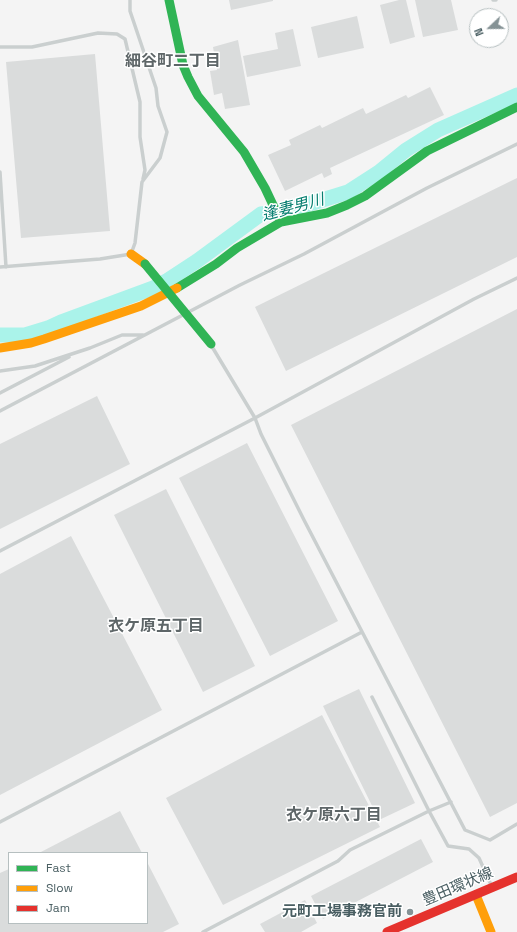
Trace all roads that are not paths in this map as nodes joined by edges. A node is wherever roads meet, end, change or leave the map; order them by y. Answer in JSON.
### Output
{"nodes":[{"id":1,"x":130,"y":0,"type":"edge"},
{"id":2,"x":169,"y":0,"type":"edge"},
{"id":3,"x":0,"y":47,"type":"edge"},
{"id":4,"x":517,"y":106,"type":"edge"},
{"id":5,"x":517,"y":144,"type":"edge"},
{"id":6,"x":0,"y":172,"type":"edge"},
{"id":7,"x":142,"y":182,"type":"junction"},
{"id":8,"x":279,"y":219,"type":"junction"},
{"id":9,"x":131,"y":254,"type":"junction"},
{"id":10,"x":0,"y":267,"type":"edge"},
{"id":11,"x":6,"y":267,"type":"junction"},
{"id":12,"x":517,"y":278,"type":"edge"},
{"id":13,"x":144,"y":335,"type":"junction"},
{"id":14,"x":210,"y":344,"type":"joint"},
{"id":15,"x":0,"y":348,"type":"edge"},
{"id":16,"x":79,"y":352,"type":"junction"},
{"id":17,"x":0,"y":371,"type":"edge"},
{"id":18,"x":0,"y":393,"type":"edge"},
{"id":19,"x":0,"y":411,"type":"edge"},
{"id":20,"x":255,"y":418,"type":"junction"},
{"id":21,"x":0,"y":551,"type":"edge"},
{"id":22,"x":362,"y":632,"type":"junction"},
{"id":23,"x":372,"y":698,"type":"dead end"},
{"id":24,"x":451,"y":802,"type":"junction"},
{"id":25,"x":429,"y":811,"type":"junction"},
{"id":26,"x":0,"y":822,"type":"edge"},
{"id":27,"x":517,"y":824,"type":"edge"},
{"id":28,"x":517,"y":877,"type":"edge"},
{"id":29,"x":493,"y":888,"type":"junction"},
{"id":30,"x":476,"y":895,"type":"junction"},
{"id":31,"x":203,"y":932,"type":"edge"},
{"id":32,"x":387,"y":932,"type":"edge"},
{"id":33,"x":491,"y":932,"type":"edge"}],
"edges":[{"from":1,"to":7,"type":"lane"},
{"from":2,"to":8,"type":"street"},
{"from":3,"to":7,"type":"lane"},
{"from":4,"to":8,"type":"street"},
{"from":5,"to":13,"type":"lane"},
{"from":6,"to":11,"type":"lane"},
{"from":7,"to":9,"type":"lane"},
{"from":8,"to":15,"type":"street"},
{"from":9,"to":11,"type":"lane"},
{"from":9,"to":14,"type":"street","bridge":true},
{"from":10,"to":11,"type":"lane"},
{"from":12,"to":20,"type":"lane"},
{"from":13,"to":16,"type":"lane"},
{"from":13,"to":19,"type":"lane"},
{"from":14,"to":20,"type":"lane"},
{"from":16,"to":17,"type":"lane"},
{"from":16,"to":18,"type":"lane"},
{"from":20,"to":21,"type":"lane"},
{"from":20,"to":22,"type":"lane"},
{"from":22,"to":24,"type":"lane"},
{"from":22,"to":26,"type":"lane"},
{"from":23,"to":25,"type":"lane"},
{"from":24,"to":25,"type":"lane"},
{"from":24,"to":27,"type":"lane"},
{"from":25,"to":29,"type":"lane"},
{"from":25,"to":31,"type":"lane"},
{"from":28,"to":29,"type":"street","name":"豊田環状線"},
{"from":29,"to":30,"type":"street","name":"豊田環状線"},
{"from":30,"to":32,"type":"street","name":"豊田環状線"},
{"from":30,"to":33,"type":"street"}]}
